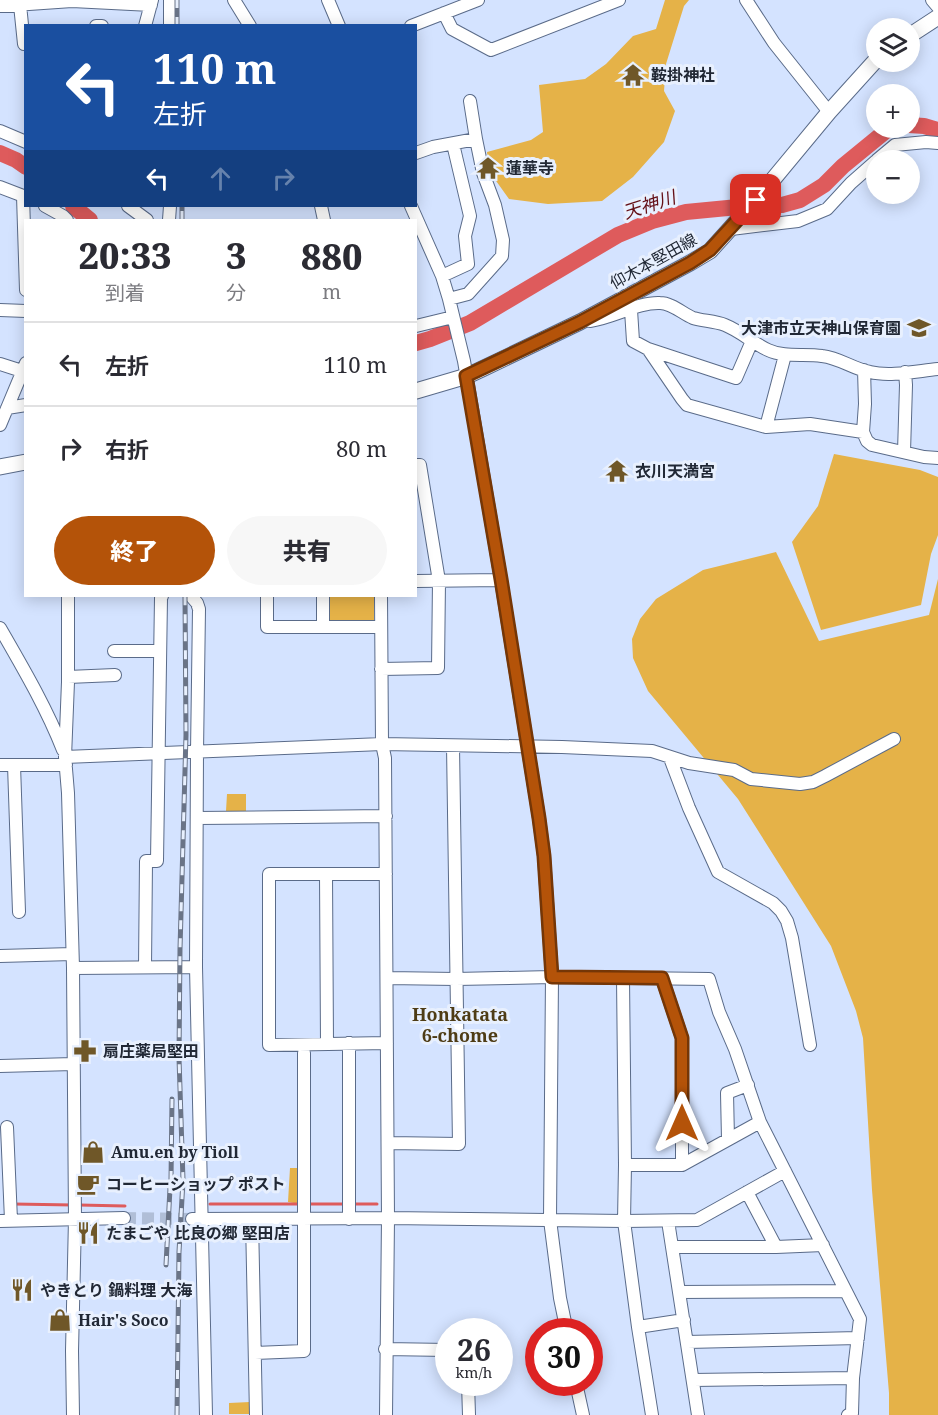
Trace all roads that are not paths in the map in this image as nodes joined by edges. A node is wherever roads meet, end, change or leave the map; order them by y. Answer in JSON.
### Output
{"nodes":[{"id":1,"x":170,"y":0,"type":"edge"},
{"id":2,"x":234,"y":0,"type":"edge"},
{"id":3,"x":330,"y":0,"type":"edge"},
{"id":4,"x":478,"y":0,"type":"edge"},
{"id":5,"x":619,"y":0,"type":"edge"},
{"id":6,"x":746,"y":0,"type":"edge"},
{"id":7,"x":932,"y":0,"type":"edge"},
{"id":8,"x":151,"y":2,"type":"edge"},
{"id":9,"x":20,"y":4,"type":"junction"},
{"id":10,"x":0,"y":6,"type":"edge"},
{"id":11,"x":938,"y":8,"type":"edge"},
{"id":12,"x":444,"y":13,"type":"junction"},
{"id":13,"x":938,"y":17,"type":"edge"},
{"id":14,"x":146,"y":24,"type":"edge"},
{"id":15,"x":170,"y":24,"type":"edge"},
{"id":16,"x":249,"y":24,"type":"edge"},
{"id":17,"x":338,"y":24,"type":"edge"},
{"id":18,"x":416,"y":24,"type":"edge"},
{"id":19,"x":920,"y":29,"type":"edge"},
{"id":20,"x":24,"y":44,"type":"dead end"},
{"id":21,"x":866,"y":71,"type":"edge"},
{"id":22,"x":470,"y":101,"type":"dead end"},
{"id":23,"x":829,"y":112,"type":"junction"},
{"id":24,"x":0,"y":131,"type":"edge"},
{"id":25,"x":476,"y":139,"type":"junction"},
{"id":26,"x":24,"y":141,"type":"edge"},
{"id":27,"x":938,"y":143,"type":"edge"},
{"id":28,"x":453,"y":144,"type":"junction"},
{"id":29,"x":890,"y":150,"type":"edge"},
{"id":30,"x":417,"y":153,"type":"edge"},
{"id":31,"x":866,"y":170,"type":"edge"},
{"id":32,"x":0,"y":187,"type":"edge"},
{"id":33,"x":24,"y":196,"type":"edge"},
{"id":34,"x":47,"y":207,"type":"edge"},
{"id":35,"x":129,"y":207,"type":"edge"},
{"id":36,"x":66,"y":219,"type":"edge"},
{"id":37,"x":146,"y":219,"type":"edge"},
{"id":38,"x":417,"y":220,"type":"edge"},
{"id":39,"x":731,"y":229,"type":"junction"},
{"id":40,"x":442,"y":276,"type":"junction"},
{"id":41,"x":449,"y":299,"type":"junction"},
{"id":42,"x":0,"y":310,"type":"edge"},
{"id":43,"x":631,"y":310,"type":"junction"},
{"id":44,"x":24,"y":311,"type":"edge"},
{"id":45,"x":454,"y":322,"type":"junction"},
{"id":46,"x":580,"y":322,"type":"junction"},
{"id":47,"x":417,"y":326,"type":"edge"},
{"id":48,"x":752,"y":341,"type":"junction"},
{"id":49,"x":648,"y":348,"type":"junction"},
{"id":50,"x":785,"y":355,"type":"junction"},
{"id":51,"x":0,"y":364,"type":"edge"},
{"id":52,"x":24,"y":367,"type":"edge"},
{"id":53,"x":465,"y":368,"type":"junction"},
{"id":54,"x":938,"y":369,"type":"edge"},
{"id":55,"x":864,"y":370,"type":"junction"},
{"id":56,"x":905,"y":372,"type":"junction"},
{"id":57,"x":417,"y":391,"type":"edge"},
{"id":58,"x":24,"y":405,"type":"edge"},
{"id":59,"x":7,"y":408,"type":"junction"},
{"id":60,"x":0,"y":425,"type":"edge"},
{"id":61,"x":766,"y":427,"type":"junction"},
{"id":62,"x":863,"y":432,"type":"junction"},
{"id":63,"x":904,"y":452,"type":"junction"},
{"id":64,"x":938,"y":458,"type":"edge"},
{"id":65,"x":417,"y":465,"type":"edge"},
{"id":66,"x":23,"y":466,"type":"edge"},
{"id":67,"x":0,"y":467,"type":"edge"},
{"id":68,"x":501,"y":579,"type":"junction"},
{"id":69,"x":439,"y":580,"type":"junction"},
{"id":70,"x":417,"y":581,"type":"edge"},
{"id":71,"x":68,"y":597,"type":"edge"},
{"id":72,"x":162,"y":597,"type":"edge"},
{"id":73,"x":191,"y":597,"type":"edge"},
{"id":74,"x":267,"y":597,"type":"edge"},
{"id":75,"x":323,"y":597,"type":"edge"},
{"id":76,"x":381,"y":597,"type":"edge"},
{"id":77,"x":323,"y":627,"type":"junction"},
{"id":78,"x":381,"y":627,"type":"junction"},
{"id":79,"x":0,"y":628,"type":"edge"},
{"id":80,"x":114,"y":651,"type":"dead end"},
{"id":81,"x":160,"y":651,"type":"junction"},
{"id":82,"x":381,"y":669,"type":"junction"},
{"id":83,"x":115,"y":675,"type":"dead end"},
{"id":84,"x":68,"y":677,"type":"junction"},
{"id":85,"x":894,"y":739,"type":"dead end"},
{"id":86,"x":382,"y":744,"type":"junction"},
{"id":87,"x":453,"y":746,"type":"junction"},
{"id":88,"x":528,"y":746,"type":"junction"},
{"id":89,"x":197,"y":752,"type":"junction"},
{"id":90,"x":159,"y":754,"type":"junction"},
{"id":91,"x":670,"y":758,"type":"junction"},
{"id":92,"x":66,"y":761,"type":"junction"},
{"id":93,"x":0,"y":765,"type":"edge"},
{"id":94,"x":14,"y":765,"type":"junction"},
{"id":95,"x":386,"y":816,"type":"junction"},
{"id":96,"x":196,"y":818,"type":"junction"},
{"id":97,"x":326,"y":874,"type":"junction"},
{"id":98,"x":386,"y":874,"type":"junction"},
{"id":99,"x":19,"y":912,"type":"dead end"},
{"id":100,"x":72,"y":954,"type":"junction"},
{"id":101,"x":0,"y":956,"type":"edge"},
{"id":102,"x":145,"y":967,"type":"junction"},
{"id":103,"x":196,"y":967,"type":"junction"},
{"id":104,"x":73,"y":968,"type":"junction"},
{"id":105,"x":552,"y":977,"type":"junction"},
{"id":106,"x":387,"y":978,"type":"junction"},
{"id":107,"x":623,"y":978,"type":"junction"},
{"id":108,"x":662,"y":978,"type":"junction"},
{"id":109,"x":456,"y":979,"type":"junction"},
{"id":110,"x":349,"y":1043,"type":"junction"},
{"id":111,"x":387,"y":1043,"type":"junction"},
{"id":112,"x":327,"y":1044,"type":"junction"},
{"id":113,"x":810,"y":1045,"type":"dead end"},
{"id":114,"x":304,"y":1053,"type":"dead end"},
{"id":115,"x":74,"y":1064,"type":"junction"},
{"id":116,"x":0,"y":1066,"type":"edge"},
{"id":117,"x":748,"y":1086,"type":"junction"},
{"id":118,"x":760,"y":1122,"type":"junction"},
{"id":119,"x":7,"y":1127,"type":"dead end"},
{"id":120,"x":728,"y":1139,"type":"junction"},
{"id":121,"x":388,"y":1143,"type":"junction"},
{"id":122,"x":625,"y":1165,"type":"junction"},
{"id":123,"x":682,"y":1165,"type":"junction"},
{"id":124,"x":784,"y":1170,"type":"junction"},
{"id":125,"x":747,"y":1192,"type":"junction"},
{"id":126,"x":75,"y":1210,"type":"junction"},
{"id":127,"x":8,"y":1212,"type":"edge"},
{"id":128,"x":124,"y":1218,"type":"tunnel mouth"},
{"id":129,"x":388,"y":1218,"type":"junction"},
{"id":130,"x":197,"y":1219,"type":"junction"},
{"id":131,"x":305,"y":1219,"type":"junction"},
{"id":132,"x":349,"y":1219,"type":"junction"},
{"id":133,"x":252,"y":1220,"type":"junction"},
{"id":134,"x":550,"y":1220,"type":"junction"},
{"id":135,"x":624,"y":1221,"type":"junction"},
{"id":136,"x":668,"y":1221,"type":"junction"},
{"id":137,"x":823,"y":1245,"type":"junction"},
{"id":138,"x":673,"y":1247,"type":"junction"},
{"id":139,"x":776,"y":1247,"type":"junction"},
{"id":140,"x":846,"y":1291,"type":"junction"},
{"id":141,"x":679,"y":1292,"type":"junction"},
{"id":142,"x":565,"y":1318,"type":"edge"},
{"id":143,"x":684,"y":1320,"type":"junction"},
{"id":144,"x":638,"y":1327,"type":"junction"},
{"id":145,"x":858,"y":1338,"type":"junction"},
{"id":146,"x":687,"y":1342,"type":"junction"},
{"id":147,"x":386,"y":1349,"type":"junction"},
{"id":148,"x":435,"y":1350,"type":"edge"},
{"id":149,"x":255,"y":1353,"type":"junction"},
{"id":150,"x":853,"y":1378,"type":"junction"},
{"id":151,"x":693,"y":1380,"type":"junction"},
{"id":152,"x":468,"y":1396,"type":"edge"},
{"id":153,"x":579,"y":1396,"type":"edge"},
{"id":154,"x":73,"y":1415,"type":"edge"},
{"id":155,"x":206,"y":1415,"type":"edge"},
{"id":156,"x":256,"y":1415,"type":"edge"},
{"id":157,"x":386,"y":1415,"type":"edge"},
{"id":158,"x":469,"y":1415,"type":"edge"},
{"id":159,"x":583,"y":1415,"type":"edge"},
{"id":160,"x":652,"y":1415,"type":"edge"},
{"id":161,"x":698,"y":1415,"type":"edge"},
{"id":162,"x":848,"y":1415,"type":"edge"}],
"edges":[{"from":1,"to":15,"type":"street"},
{"from":2,"to":16,"type":"street"},
{"from":3,"to":17,"type":"street"},
{"from":4,"to":12,"type":"street"},
{"from":5,"to":12,"type":"street"},
{"from":6,"to":23,"type":"street"},
{"from":7,"to":11,"type":"street"},
{"from":8,"to":9,"type":"street"},
{"from":8,"to":14,"type":"street"},
{"from":9,"to":10,"type":"street"},
{"from":9,"to":20,"type":"street"},
{"from":12,"to":18,"type":"street"},
{"from":13,"to":19,"type":"main road"},
{"from":21,"to":23,"type":"main road","name":"仰木本堅田線"},
{"from":22,"to":25,"type":"street"},
{"from":23,"to":39,"type":"main road","name":"仰木本堅田線"},
{"from":24,"to":26,"type":"street"},
{"from":25,"to":28,"type":"street"},
{"from":25,"to":41,"type":"street"},
{"from":27,"to":29,"type":"street"},
{"from":28,"to":30,"type":"street"},
{"from":28,"to":40,"type":"street"},
{"from":31,"to":39,"type":"street"},
{"from":32,"to":33,"type":"street"},
{"from":34,"to":36,"type":"street"},
{"from":35,"to":37,"type":"street"},
{"from":38,"to":40,"type":"street"},
{"from":39,"to":46,"type":"main road","name":"仰木本堅田線"},
{"from":40,"to":41,"type":"street"},
{"from":41,"to":45,"type":"street"},
{"from":42,"to":44,"type":"street"},
{"from":43,"to":46,"type":"street"},
{"from":43,"to":48,"type":"street"},
{"from":43,"to":49,"type":"street"},
{"from":45,"to":47,"type":"street"},
{"from":45,"to":53,"type":"street"},
{"from":46,"to":53,"type":"main road","name":"仰木本堅田線"},
{"from":48,"to":49,"type":"street"},
{"from":48,"to":50,"type":"street"},
{"from":49,"to":61,"type":"street"},
{"from":50,"to":55,"type":"street"},
{"from":50,"to":61,"type":"street"},
{"from":51,"to":52,"type":"street"},
{"from":52,"to":59,"type":"street"},
{"from":53,"to":57,"type":"main road","name":"仰木本堅田線"},
{"from":53,"to":68,"type":"street"},
{"from":54,"to":56,"type":"street"},
{"from":55,"to":56,"type":"street"},
{"from":55,"to":62,"type":"street"},
{"from":56,"to":63,"type":"street"},
{"from":58,"to":59,"type":"street"},
{"from":59,"to":60,"type":"street"},
{"from":61,"to":62,"type":"street"},
{"from":62,"to":63,"type":"street"},
{"from":63,"to":64,"type":"street"},
{"from":65,"to":69,"type":"street"},
{"from":66,"to":67,"type":"main road"},
{"from":68,"to":69,"type":"street"},
{"from":68,"to":88,"type":"street"},
{"from":69,"to":70,"type":"street"},
{"from":69,"to":82,"type":"street"},
{"from":71,"to":84,"type":"street"},
{"from":72,"to":81,"type":"street"},
{"from":73,"to":89,"type":"street"},
{"from":74,"to":77,"type":"street"},
{"from":75,"to":77,"type":"street"},
{"from":76,"to":78,"type":"street"},
{"from":77,"to":78,"type":"street"},
{"from":78,"to":82,"type":"street"},
{"from":79,"to":92,"type":"street"},
{"from":80,"to":81,"type":"street"},
{"from":81,"to":90,"type":"street"},
{"from":82,"to":86,"type":"street"},
{"from":83,"to":84,"type":"street"},
{"from":84,"to":92,"type":"street"},
{"from":85,"to":91,"type":"street"},
{"from":86,"to":87,"type":"street"},
{"from":86,"to":89,"type":"street"},
{"from":86,"to":95,"type":"street"},
{"from":87,"to":88,"type":"street"},
{"from":87,"to":109,"type":"street"},
{"from":88,"to":91,"type":"street"},
{"from":88,"to":105,"type":"street"},
{"from":89,"to":90,"type":"street"},
{"from":89,"to":96,"type":"street"},
{"from":90,"to":92,"type":"street"},
{"from":90,"to":102,"type":"street"},
{"from":91,"to":113,"type":"street"},
{"from":92,"to":94,"type":"street"},
{"from":92,"to":100,"type":"street"},
{"from":93,"to":94,"type":"street"},
{"from":94,"to":99,"type":"street"},
{"from":95,"to":96,"type":"street"},
{"from":95,"to":98,"type":"street"},
{"from":96,"to":103,"type":"street"},
{"from":97,"to":98,"type":"street"},
{"from":97,"to":112,"type":"street"},
{"from":97,"to":112,"type":"street"},
{"from":98,"to":106,"type":"street"},
{"from":100,"to":101,"type":"street"},
{"from":100,"to":104,"type":"street"},
{"from":102,"to":103,"type":"street"},
{"from":102,"to":104,"type":"street"},
{"from":103,"to":130,"type":"street"},
{"from":104,"to":115,"type":"street"},
{"from":105,"to":107,"type":"street"},
{"from":105,"to":109,"type":"street"},
{"from":105,"to":134,"type":"street"},
{"from":106,"to":109,"type":"street"},
{"from":106,"to":111,"type":"street"},
{"from":107,"to":108,"type":"street"},
{"from":107,"to":122,"type":"street"},
{"from":108,"to":117,"type":"street"},
{"from":108,"to":123,"type":"street"},
{"from":109,"to":121,"type":"street"},
{"from":110,"to":111,"type":"street"},
{"from":110,"to":112,"type":"street"},
{"from":110,"to":132,"type":"street"},
{"from":111,"to":121,"type":"street"},
{"from":114,"to":131,"type":"street"},
{"from":115,"to":116,"type":"street"},
{"from":115,"to":126,"type":"street"},
{"from":117,"to":118,"type":"street"},
{"from":117,"to":120,"type":"street"},
{"from":118,"to":120,"type":"street"},
{"from":118,"to":124,"type":"street"},
{"from":119,"to":127,"type":"street"},
{"from":120,"to":123,"type":"street"},
{"from":121,"to":129,"type":"street"},
{"from":122,"to":123,"type":"street"},
{"from":122,"to":135,"type":"street"},
{"from":124,"to":125,"type":"street"},
{"from":124,"to":137,"type":"street"},
{"from":125,"to":136,"type":"street"},
{"from":125,"to":139,"type":"street"},
{"from":126,"to":127,"type":"street"},
{"from":126,"to":128,"type":"street"},
{"from":126,"to":154,"type":"street"},
{"from":129,"to":132,"type":"street"},
{"from":129,"to":134,"type":"street"},
{"from":129,"to":147,"type":"street"},
{"from":130,"to":133,"type":"street"},
{"from":130,"to":155,"type":"street"},
{"from":131,"to":132,"type":"street"},
{"from":131,"to":133,"type":"street"},
{"from":131,"to":149,"type":"street"},
{"from":133,"to":149,"type":"street"},
{"from":134,"to":135,"type":"street"},
{"from":134,"to":142,"type":"street"},
{"from":135,"to":136,"type":"street"},
{"from":135,"to":144,"type":"street"},
{"from":136,"to":138,"type":"street"},
{"from":137,"to":139,"type":"street"},
{"from":137,"to":140,"type":"street"},
{"from":138,"to":139,"type":"street"},
{"from":138,"to":141,"type":"street"},
{"from":140,"to":141,"type":"street"},
{"from":140,"to":145,"type":"street"},
{"from":141,"to":143,"type":"street"},
{"from":143,"to":144,"type":"street"},
{"from":143,"to":146,"type":"street"},
{"from":144,"to":160,"type":"street"},
{"from":145,"to":146,"type":"street"},
{"from":145,"to":150,"type":"street"},
{"from":146,"to":151,"type":"street"},
{"from":147,"to":148,"type":"street"},
{"from":147,"to":157,"type":"street"},
{"from":149,"to":156,"type":"street"},
{"from":150,"to":151,"type":"street"},
{"from":150,"to":162,"type":"street"},
{"from":151,"to":161,"type":"street"},
{"from":152,"to":158,"type":"street"},
{"from":153,"to":159,"type":"street"}]}
